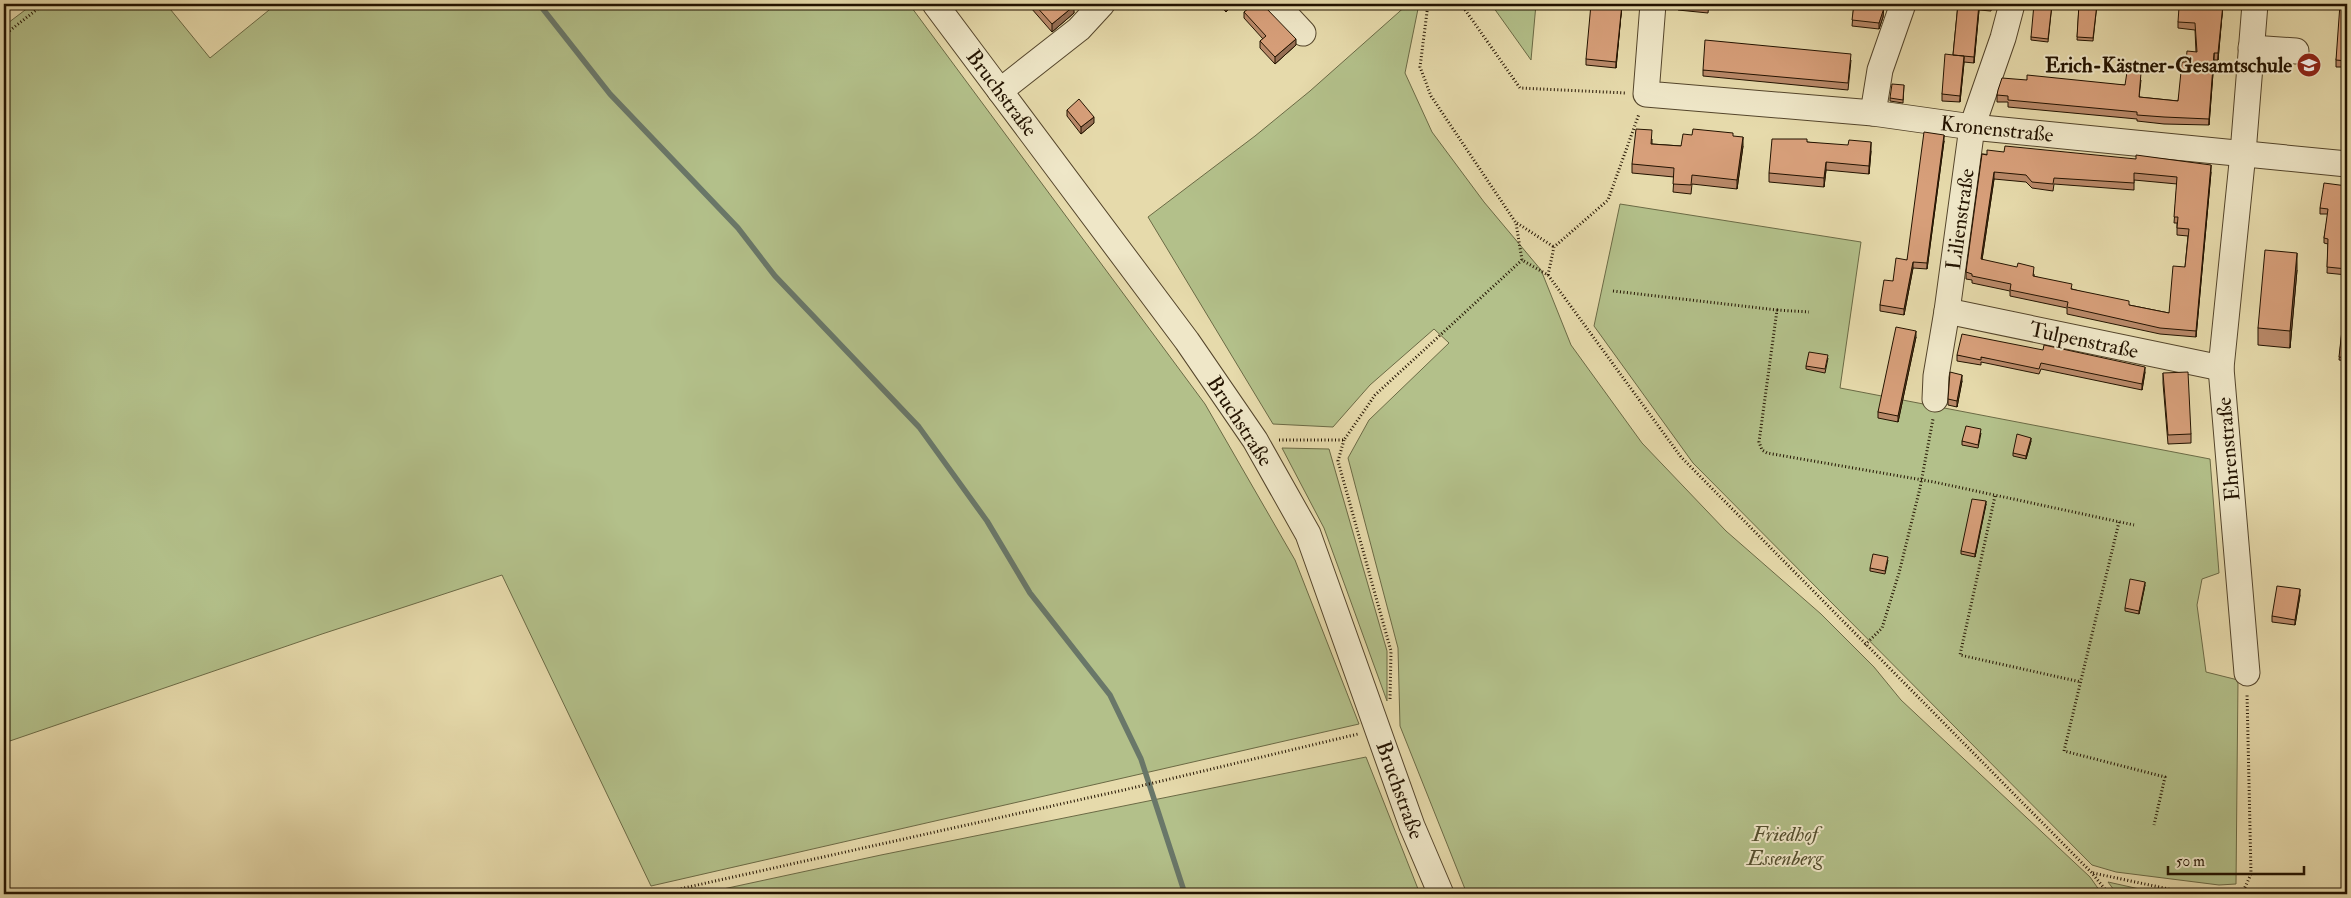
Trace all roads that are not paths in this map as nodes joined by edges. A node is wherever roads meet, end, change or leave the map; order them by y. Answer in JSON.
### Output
{"nodes":[{"id":1,"x":935,"y":4,"type":"edge"},
{"id":2,"x":1102,"y":4,"type":"edge"},
{"id":3,"x":1276,"y":4,"type":"edge"},
{"id":4,"x":1653,"y":4,"type":"edge"},
{"id":5,"x":1903,"y":4,"type":"edge"},
{"id":6,"x":2012,"y":4,"type":"edge"},
{"id":7,"x":2255,"y":4,"type":"edge"},
{"id":8,"x":1303,"y":33,"type":"dead end"},
{"id":9,"x":2251,"y":48,"type":"junction"},
{"id":10,"x":2296,"y":51,"type":"dead end"},
{"id":11,"x":1000,"y":91,"type":"junction"},
{"id":12,"x":1873,"y":113,"type":"junction"},
{"id":13,"x":1972,"y":127,"type":"junction"},
{"id":14,"x":2244,"y":153,"type":"junction"},
{"id":15,"x":2347,"y":164,"type":"edge"},
{"id":16,"x":1947,"y":311,"type":"junction"},
{"id":17,"x":2221,"y":368,"type":"junction"},
{"id":18,"x":1935,"y":399,"type":"road end"},
{"id":19,"x":2247,"y":673,"type":"road end"},
{"id":20,"x":1441,"y":894,"type":"edge"}],
"edges":[{"from":1,"to":11,"type":"street","name":"Bruchstraße"},
{"from":2,"to":11,"type":"street"},
{"from":3,"to":8,"type":"street"},
{"from":4,"to":12,"type":"street","name":"Kronenstraße"},
{"from":5,"to":12,"type":"street"},
{"from":6,"to":13,"type":"street","name":"Lilienstraße"},
{"from":7,"to":9,"type":"street","name":"Ehrenstraße"},
{"from":9,"to":10,"type":"street"},
{"from":9,"to":14,"type":"street","name":"Ehrenstraße"},
{"from":11,"to":20,"type":"street","name":"Bruchstraße"},
{"from":12,"to":13,"type":"street","name":"Kronenstraße"},
{"from":13,"to":14,"type":"street","name":"Kronenstraße"},
{"from":13,"to":16,"type":"street","name":"Lilienstraße"},
{"from":14,"to":15,"type":"street","name":"Kronenstraße"},
{"from":14,"to":17,"type":"street","name":"Ehrenstraße"},
{"from":16,"to":17,"type":"street","name":"Tulpenstraße"},
{"from":16,"to":18,"type":"street","name":"Lilienstraße"},
{"from":17,"to":19,"type":"street","name":"Ehrenstraße"}]}
